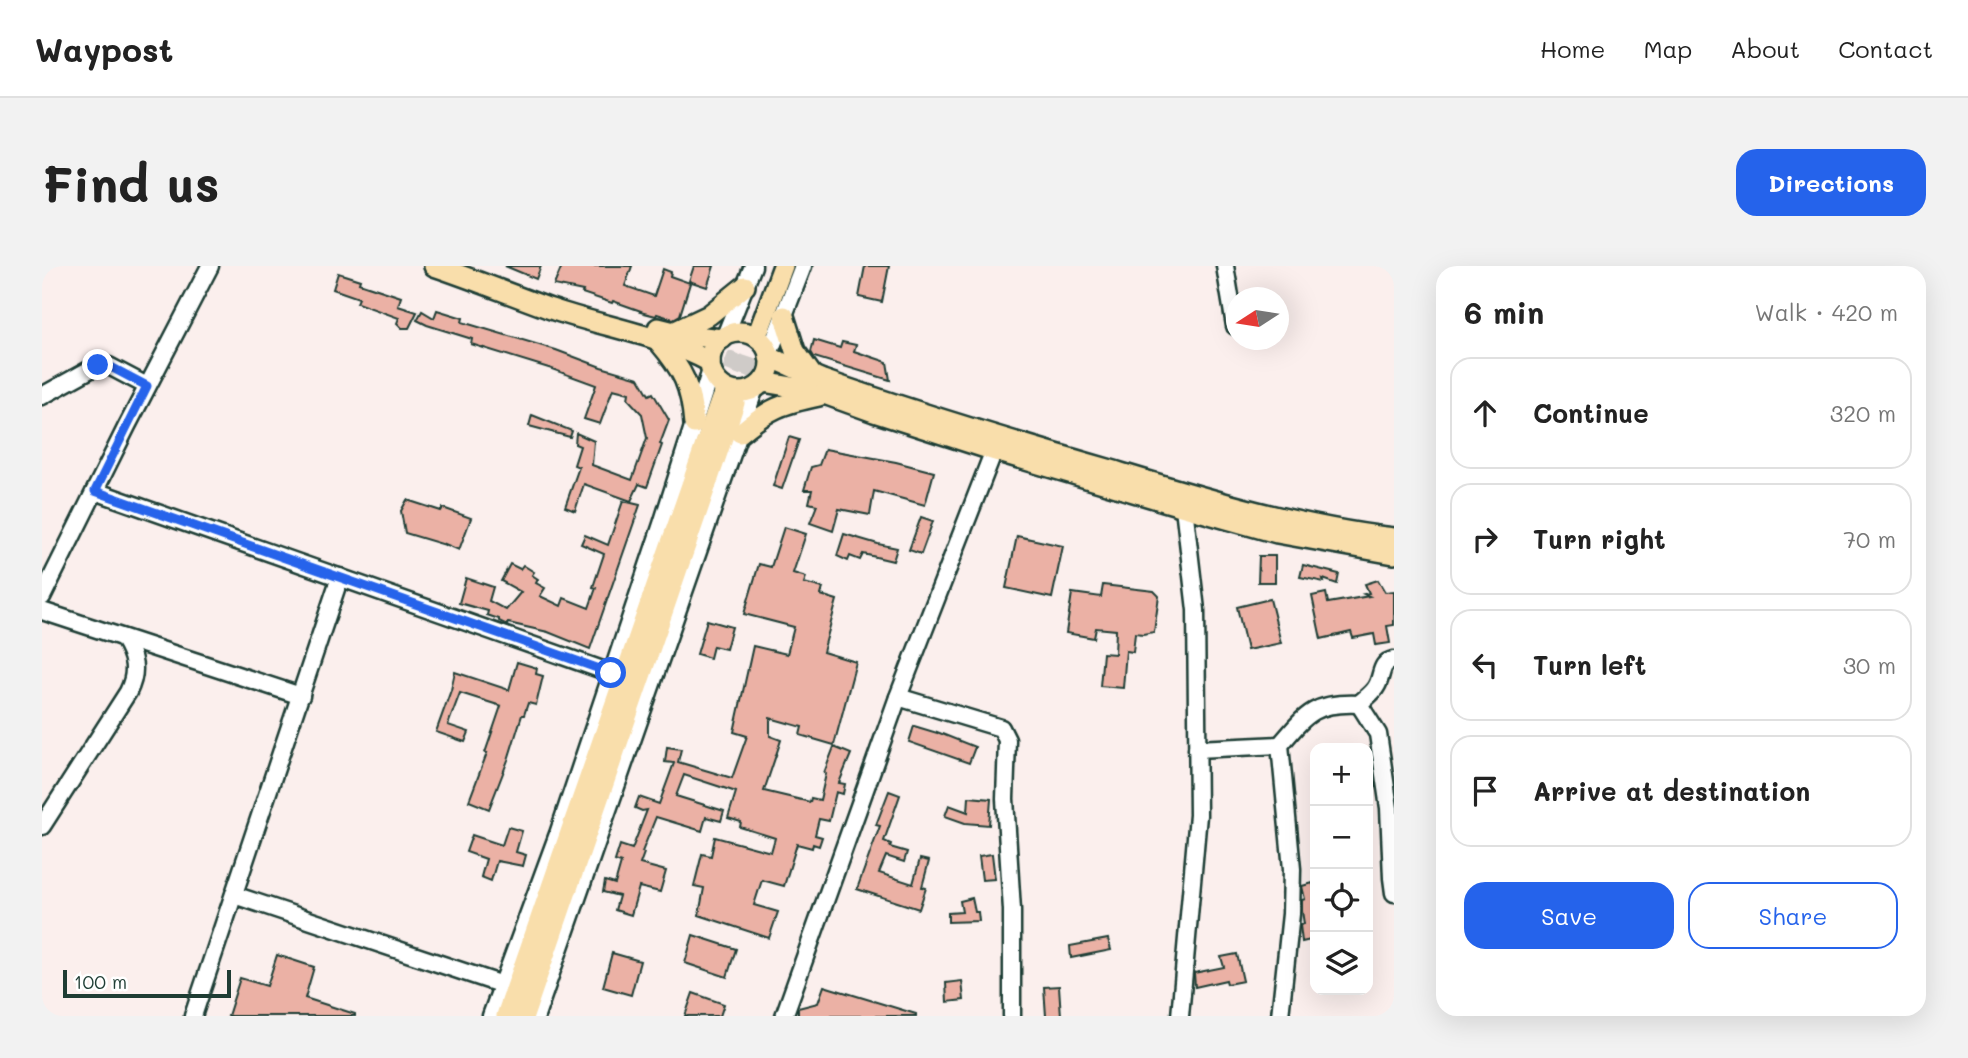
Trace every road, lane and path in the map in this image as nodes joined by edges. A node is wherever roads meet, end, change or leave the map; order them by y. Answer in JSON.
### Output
{"nodes":[{"id":1,"x":210,"y":266,"type":"edge"},
{"id":2,"x":434,"y":266,"type":"edge"},
{"id":3,"x":753,"y":266,"type":"edge"},
{"id":4,"x":771,"y":266,"type":"edge"},
{"id":5,"x":783,"y":266,"type":"edge"},
{"id":6,"x":803,"y":266,"type":"edge"},
{"id":7,"x":1225,"y":266,"type":"edge"},
{"id":8,"x":745,"y":286,"type":"junction"},
{"id":9,"x":1228,"y":287,"type":"edge"},
{"id":10,"x":784,"y":316,"type":"junction"},
{"id":11,"x":665,"y":337,"type":"junction"},
{"id":12,"x":724,"y":337,"type":"junction"},
{"id":13,"x":769,"y":356,"type":"junction"},
{"id":14,"x":711,"y":366,"type":"junction"},
{"id":15,"x":813,"y":376,"type":"junction"},
{"id":16,"x":759,"y":385,"type":"junction"},
{"id":17,"x":147,"y":386,"type":"junction"},
{"id":18,"x":826,"y":395,"type":"junction"},
{"id":19,"x":42,"y":396,"type":"edge"},
{"id":20,"x":694,"y":424,"type":"junction"},
{"id":21,"x":740,"y":433,"type":"junction"},
{"id":22,"x":997,"y":444,"type":"junction"},
{"id":23,"x":95,"y":491,"type":"junction"},
{"id":24,"x":1184,"y":507,"type":"junction"},
{"id":25,"x":1394,"y":538,"type":"edge"},
{"id":26,"x":1394,"y":554,"type":"edge"},
{"id":27,"x":340,"y":577,"type":"junction"},
{"id":28,"x":42,"y":596,"type":"edge"},
{"id":29,"x":42,"y":611,"type":"edge"},
{"id":30,"x":123,"y":638,"type":"junction"},
{"id":31,"x":1394,"y":660,"type":"edge"},
{"id":32,"x":611,"y":673,"type":"junction"},
{"id":33,"x":301,"y":696,"type":"junction"},
{"id":34,"x":898,"y":697,"type":"junction"},
{"id":35,"x":1359,"y":704,"type":"junction"},
{"id":36,"x":1280,"y":745,"type":"junction"},
{"id":37,"x":1197,"y":749,"type":"junction"},
{"id":38,"x":42,"y":826,"type":"edge"},
{"id":39,"x":1394,"y":893,"type":"edge"},
{"id":40,"x":234,"y":895,"type":"junction"},
{"id":41,"x":503,"y":985,"type":"junction"},
{"id":42,"x":193,"y":1016,"type":"edge"},
{"id":43,"x":491,"y":1016,"type":"edge"},
{"id":44,"x":506,"y":1016,"type":"edge"},
{"id":45,"x":524,"y":1016,"type":"edge"},
{"id":46,"x":536,"y":1016,"type":"edge"},
{"id":47,"x":785,"y":1016,"type":"edge"},
{"id":48,"x":1012,"y":1016,"type":"edge"},
{"id":49,"x":1180,"y":1016,"type":"edge"},
{"id":50,"x":1280,"y":1016,"type":"edge"}],
"edges":[{"from":1,"to":17,"type":"street"},
{"from":2,"to":11,"type":"main road"},
{"from":3,"to":8,"type":"street"},
{"from":4,"to":5,"type":"main road"},
{"from":6,"to":10,"type":"street"},
{"from":7,"to":9,"type":"street"},
{"from":8,"to":11,"type":"main road"},
{"from":8,"to":12,"type":"street"},
{"from":10,"to":13,"type":"street"},
{"from":10,"to":15,"type":"main road"},
{"from":11,"to":12,"type":"main road"},
{"from":11,"to":14,"type":"main road"},
{"from":11,"to":20,"type":"main road"},
{"from":12,"to":13,"type":"main road"},
{"from":12,"to":14,"type":"main road"},
{"from":13,"to":15,"type":"main road"},
{"from":13,"to":16,"type":"main road"},
{"from":14,"to":16,"type":"main road"},
{"from":14,"to":20,"type":"street"},
{"from":15,"to":22,"type":"main road"},
{"from":16,"to":18,"type":"main road"},
{"from":16,"to":21,"type":"street"},
{"from":17,"to":19,"type":"street"},
{"from":17,"to":23,"type":"street"},
{"from":18,"to":21,"type":"main road"},
{"from":18,"to":22,"type":"main road"},
{"from":20,"to":32,"type":"street"},
{"from":21,"to":46,"type":"street"},
{"from":22,"to":24,"type":"main road"},
{"from":22,"to":25,"type":"main road"},
{"from":22,"to":34,"type":"street"},
{"from":23,"to":27,"type":"street"},
{"from":23,"to":28,"type":"street"},
{"from":24,"to":26,"type":"main road"},
{"from":24,"to":37,"type":"street"},
{"from":27,"to":32,"type":"street"},
{"from":27,"to":33,"type":"street"},
{"from":29,"to":30,"type":"street"},
{"from":30,"to":33,"type":"street"},
{"from":30,"to":38,"type":"street"},
{"from":31,"to":35,"type":"street"},
{"from":32,"to":41,"type":"street"},
{"from":33,"to":40,"type":"street"},
{"from":34,"to":47,"type":"street"},
{"from":34,"to":48,"type":"street"},
{"from":35,"to":36,"type":"street"},
{"from":35,"to":39,"type":"street"},
{"from":36,"to":37,"type":"street"},
{"from":36,"to":50,"type":"street"},
{"from":37,"to":49,"type":"street"},
{"from":40,"to":41,"type":"street"},
{"from":40,"to":42,"type":"street"},
{"from":41,"to":43,"type":"street"},
{"from":44,"to":45,"type":"main road"}]}
